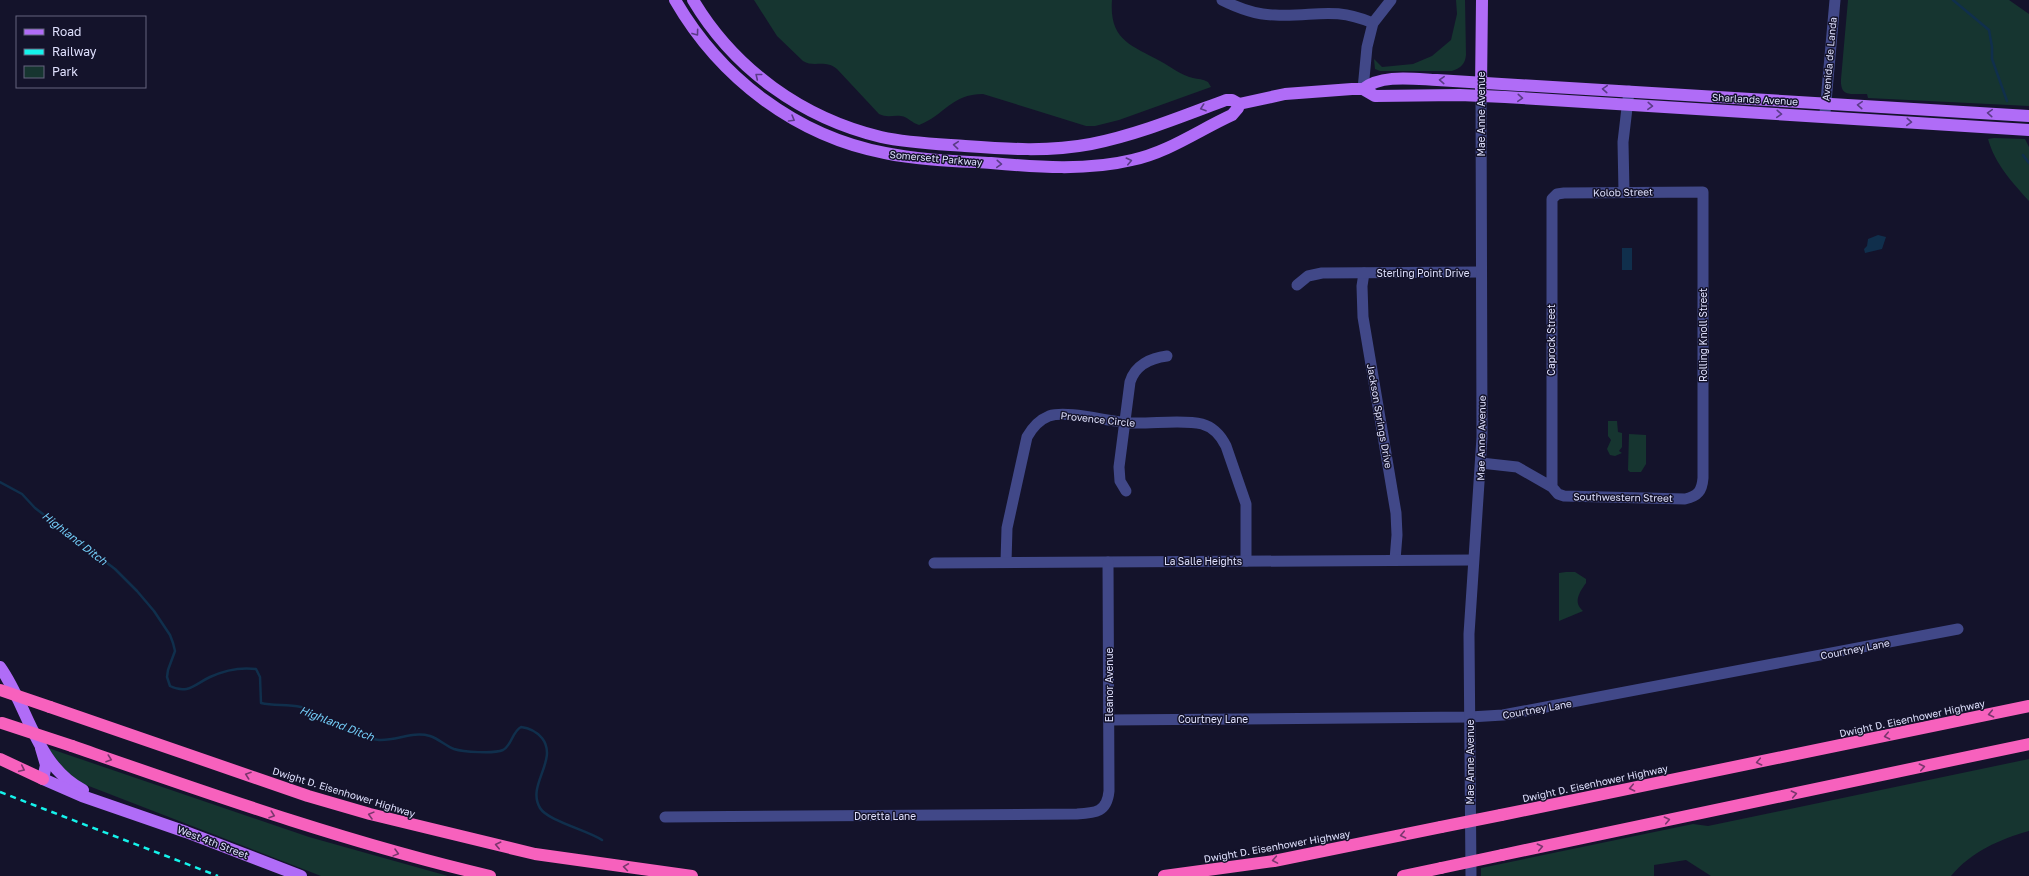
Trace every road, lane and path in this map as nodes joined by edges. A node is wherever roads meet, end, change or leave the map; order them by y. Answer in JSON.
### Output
{"nodes":[{"id":1,"x":675,"y":0,"type":"edge"},
{"id":2,"x":693,"y":0,"type":"edge"},
{"id":3,"x":1222,"y":0,"type":"edge"},
{"id":4,"x":1391,"y":0,"type":"edge"},
{"id":5,"x":1482,"y":0,"type":"edge"},
{"id":6,"x":1834,"y":0,"type":"edge"},
{"id":7,"x":1373,"y":23,"type":"junction"},
{"id":8,"x":1481,"y":82,"type":"junction"},
{"id":9,"x":1363,"y":89,"type":"junction"},
{"id":10,"x":1629,"y":91,"type":"junction"},
{"id":11,"x":1481,"y":96,"type":"junction"},
{"id":12,"x":1825,"y":103,"type":"junction"},
{"id":13,"x":1239,"y":104,"type":"junction"},
{"id":14,"x":1627,"y":105,"type":"junction"},
{"id":15,"x":2029,"y":116,"type":"edge"},
{"id":16,"x":1825,"y":117,"type":"junction"},
{"id":17,"x":2029,"y":130,"type":"edge"},
{"id":18,"x":1624,"y":192,"type":"junction"},
{"id":19,"x":1689,"y":192,"type":"joint"},
{"id":20,"x":1557,"y":194,"type":"joint"},
{"id":21,"x":1481,"y":272,"type":"junction"},
{"id":22,"x":1364,"y":273,"type":"junction"},
{"id":23,"x":1297,"y":285,"type":"dead end"},
{"id":24,"x":1167,"y":356,"type":"dead end"},
{"id":25,"x":1124,"y":423,"type":"junction"},
{"id":26,"x":1481,"y":463,"type":"junction"},
{"id":27,"x":1552,"y":487,"type":"junction"},
{"id":28,"x":1126,"y":491,"type":"dead end"},
{"id":29,"x":1700,"y":491,"type":"joint"},
{"id":30,"x":1395,"y":560,"type":"junction"},
{"id":31,"x":1473,"y":560,"type":"junction"},
{"id":32,"x":1246,"y":561,"type":"junction"},
{"id":33,"x":1006,"y":562,"type":"junction"},
{"id":34,"x":1108,"y":562,"type":"junction"},
{"id":35,"x":934,"y":563,"type":"dead end"},
{"id":36,"x":1958,"y":630,"type":"dead end"},
{"id":37,"x":0,"y":667,"type":"edge"},
{"id":38,"x":0,"y":690,"type":"edge"},
{"id":39,"x":2029,"y":706,"type":"edge"},
{"id":40,"x":1470,"y":717,"type":"junction"},
{"id":41,"x":1109,"y":720,"type":"junction"},
{"id":42,"x":1,"y":723,"type":"edge"},
{"id":43,"x":2029,"y":744,"type":"edge"},
{"id":44,"x":41,"y":748,"type":"junction"},
{"id":45,"x":0,"y":758,"type":"edge"},
{"id":46,"x":43,"y":779,"type":"junction"},
{"id":47,"x":1104,"y":808,"type":"joint"},
{"id":48,"x":125,"y":810,"type":"junction"},
{"id":49,"x":665,"y":817,"type":"dead end"},
{"id":50,"x":301,"y":876,"type":"edge"},
{"id":51,"x":490,"y":876,"type":"edge"},
{"id":52,"x":692,"y":876,"type":"edge"},
{"id":53,"x":1164,"y":876,"type":"edge"},
{"id":54,"x":1402,"y":876,"type":"edge"},
{"id":55,"x":1471,"y":876,"type":"edge"}],
"edges":[{"from":1,"to":13,"type":"main road","name":"Somersett Parkway","one_way":true},
{"from":13,"to":2,"type":"main road","name":"Somersett Parkway","one_way":true},
{"from":3,"to":7,"type":"street"},
{"from":4,"to":7,"type":"street"},
{"from":5,"to":8,"type":"main road","name":"Mae Anne Avenue"},
{"from":6,"to":12,"type":"street","name":"Avenida de Landa"},
{"from":7,"to":9,"type":"street"},
{"from":8,"to":9,"type":"main road","name":"Somersett Parkway","one_way":true},
{"from":10,"to":8,"type":"main road","name":"Sharlands Avenue","one_way":true},
{"from":8,"to":11,"type":"main road","name":"Mae Anne Avenue"},
{"from":9,"to":11,"type":"main road","name":"Somersett Parkway"},
{"from":9,"to":13,"type":"main road","name":"Somersett Parkway"},
{"from":10,"to":12,"type":"main road","name":"Sharlands Avenue"},
{"from":10,"to":14,"type":"street"},
{"from":11,"to":14,"type":"main road","name":"Sharlands Avenue","one_way":true},
{"from":11,"to":21,"type":"street","name":"Mae Anne Avenue"},
{"from":15,"to":12,"type":"main road","name":"Sharlands Avenue","one_way":true},
{"from":12,"to":16,"type":"street","name":"Avenida de Landa"},
{"from":14,"to":16,"type":"main road","name":"Sharlands Avenue","one_way":true},
{"from":14,"to":18,"type":"street"},
{"from":16,"to":17,"type":"main road","name":"Sharlands Avenue","one_way":true},
{"from":18,"to":19,"type":"street","name":"Kolob Street"},
{"from":18,"to":20,"type":"street","name":"Kolob Street"},
{"from":19,"to":29,"type":"street","name":"Rolling Knoll Street"},
{"from":20,"to":27,"type":"street","name":"Caprock Street"},
{"from":21,"to":22,"type":"street","name":"Sterling Point Drive"},
{"from":21,"to":26,"type":"street","name":"Mae Anne Avenue"},
{"from":22,"to":23,"type":"street","name":"Sterling Point Drive"},
{"from":22,"to":30,"type":"street","name":"Jackson Springs Drive"},
{"from":24,"to":25,"type":"street"},
{"from":25,"to":28,"type":"street"},
{"from":25,"to":32,"type":"street","name":"Provence Circle"},
{"from":25,"to":33,"type":"street","name":"Provence Circle"},
{"from":26,"to":27,"type":"street","name":"Southwestern Street"},
{"from":26,"to":31,"type":"street","name":"Mae Anne Avenue"},
{"from":27,"to":29,"type":"street","name":"Southwestern Street"},
{"from":30,"to":31,"type":"street","name":"La Salle Heights"},
{"from":30,"to":32,"type":"street","name":"La Salle Heights"},
{"from":31,"to":40,"type":"street","name":"Mae Anne Avenue"},
{"from":32,"to":34,"type":"street","name":"La Salle Heights"},
{"from":33,"to":34,"type":"street","name":"La Salle Heights"},
{"from":33,"to":35,"type":"street","name":"La Salle Heights"},
{"from":34,"to":41,"type":"street","name":"Eleanor Avenue"},
{"from":36,"to":40,"type":"street","name":"Courtney Lane"},
{"from":37,"to":44,"type":"main road","name":"West 4th Street"},
{"from":52,"to":38,"type":"highway","name":"Dwight D. Eisenhower Highway","one_way":true,"bridge":true},
{"from":39,"to":53,"type":"highway","name":"Dwight D. Eisenhower Highway","one_way":true,"bridge":true},
{"from":40,"to":41,"type":"street","name":"Courtney Lane"},
{"from":40,"to":55,"type":"street","name":"Mae Anne Avenue"},
{"from":41,"to":47,"type":"street","name":"Eleanor Avenue"},
{"from":42,"to":51,"type":"highway","one_way":true,"bridge":true},
{"from":54,"to":43,"type":"highway","one_way":true,"bridge":true},
{"from":44,"to":46,"type":"main road","name":"West 4th Street"},
{"from":44,"to":48,"type":"main road","name":"West 4th Street"},
{"from":45,"to":46,"type":"highway","one_way":true},
{"from":46,"to":48,"type":"main road","name":"West 4th Street"},
{"from":47,"to":49,"type":"street","name":"Doretta Lane"},
{"from":48,"to":50,"type":"main road","name":"West 4th Street"}]}
